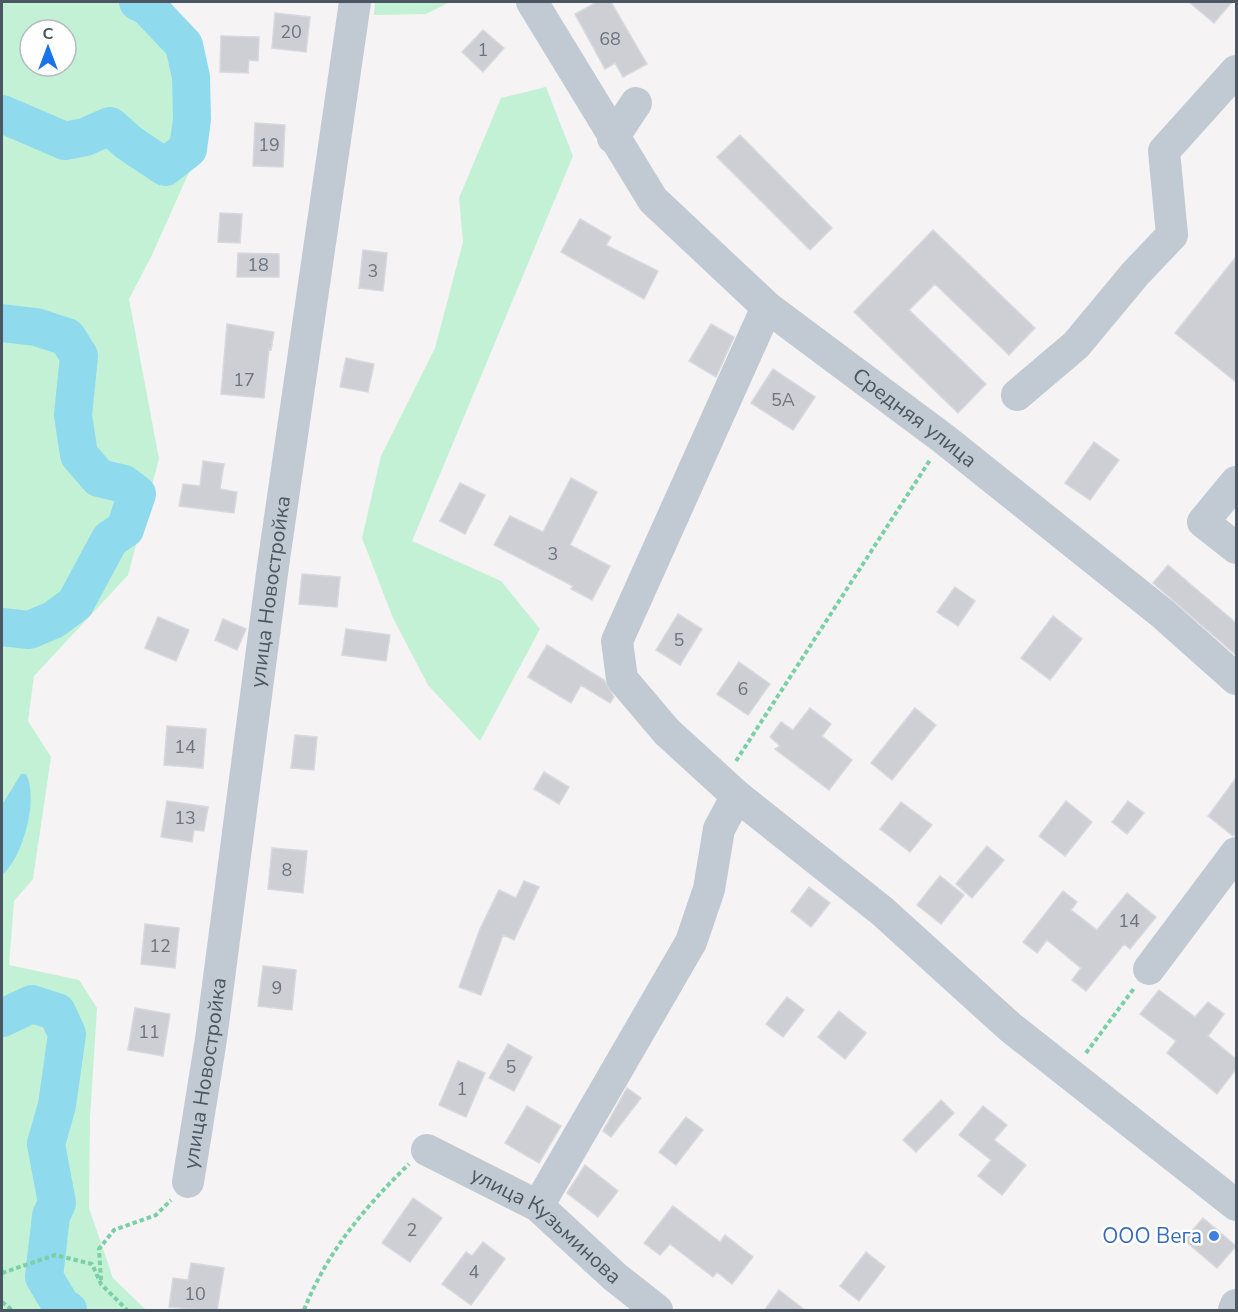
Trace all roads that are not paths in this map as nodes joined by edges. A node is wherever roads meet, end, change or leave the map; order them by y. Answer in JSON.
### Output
{"nodes":[{"id":1,"x":355,"y":2,"type":"edge"},
{"id":2,"x":532,"y":2,"type":"edge"},
{"id":3,"x":1236,"y":70,"type":"edge"},
{"id":4,"x":636,"y":103,"type":"dead end"},
{"id":5,"x":613,"y":138,"type":"junction"},
{"id":6,"x":768,"y":307,"type":"junction"},
{"id":7,"x":1017,"y":395,"type":"dead end"},
{"id":8,"x":1236,"y":482,"type":"edge"},
{"id":9,"x":1236,"y":548,"type":"edge"},
{"id":10,"x":1234,"y":672,"type":"edge"},
{"id":11,"x":730,"y":789,"type":"junction"},
{"id":12,"x":1236,"y":853,"type":"edge"},
{"id":13,"x":1149,"y":969,"type":"road end"},
{"id":14,"x":428,"y":1150,"type":"road end"},
{"id":15,"x":188,"y":1182,"type":"road end"},
{"id":16,"x":1236,"y":1205,"type":"edge"},
{"id":17,"x":538,"y":1206,"type":"junction"},
{"id":18,"x":1236,"y":1305,"type":"edge"},
{"id":19,"x":657,"y":1311,"type":"edge"},
{"id":20,"x":1234,"y":1311,"type":"edge"}],
"edges":[{"from":1,"to":15,"type":"street","name":"улица Новостройка"},
{"from":2,"to":5,"type":"street","name":"Средняя улица"},
{"from":3,"to":7,"type":"street"},
{"from":4,"to":5,"type":"street"},
{"from":5,"to":6,"type":"street","name":"Средняя улица"},
{"from":6,"to":10,"type":"street","name":"Средняя улица"},
{"from":6,"to":11,"type":"street"},
{"from":8,"to":9,"type":"street"},
{"from":11,"to":16,"type":"street"},
{"from":11,"to":17,"type":"street"},
{"from":12,"to":13,"type":"street"},
{"from":14,"to":17,"type":"street","name":"улица Кузьминова"},
{"from":17,"to":19,"type":"street","name":"улица Кузьминова"},
{"from":18,"to":20,"type":"street"}]}
